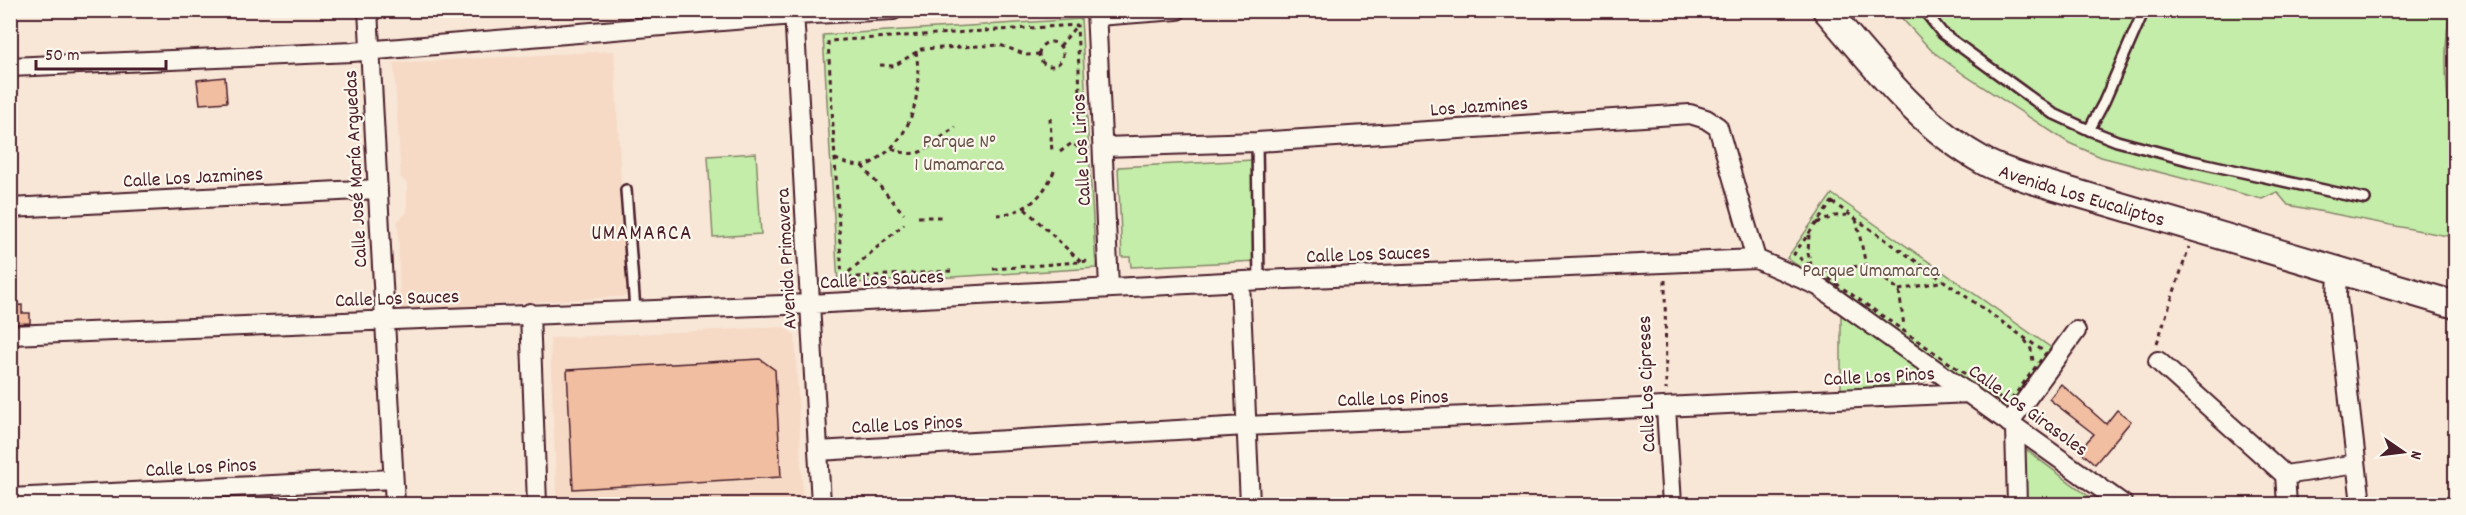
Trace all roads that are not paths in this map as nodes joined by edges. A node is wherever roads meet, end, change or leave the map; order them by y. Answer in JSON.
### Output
{"nodes":[{"id":1,"x":368,"y":10,"type":"edge"},
{"id":2,"x":893,"y":10,"type":"edge"},
{"id":3,"x":1178,"y":10,"type":"edge"},
{"id":4,"x":1826,"y":10,"type":"edge"},
{"id":5,"x":1924,"y":10,"type":"edge"},
{"id":6,"x":2144,"y":10,"type":"edge"},
{"id":7,"x":794,"y":13,"type":"edge"},
{"id":8,"x":1096,"y":13,"type":"edge"},
{"id":9,"x":370,"y":51,"type":"junction"},
{"id":10,"x":10,"y":67,"type":"edge"},
{"id":11,"x":2089,"y":130,"type":"junction"},
{"id":12,"x":1257,"y":142,"type":"junction"},
{"id":13,"x":1103,"y":147,"type":"junction"},
{"id":14,"x":378,"y":189,"type":"junction"},
{"id":15,"x":626,"y":190,"type":"dead end"},
{"id":16,"x":2366,"y":199,"type":"dead end"},
{"id":17,"x":10,"y":207,"type":"edge"},
{"id":18,"x":1756,"y":259,"type":"junction"},
{"id":19,"x":2338,"y":270,"type":"junction"},
{"id":20,"x":1259,"y":280,"type":"junction"},
{"id":21,"x":1240,"y":282,"type":"junction"},
{"id":22,"x":2393,"y":286,"type":"junction"},
{"id":23,"x":1109,"y":287,"type":"junction"},
{"id":24,"x":2456,"y":288,"type":"edge"},
{"id":25,"x":810,"y":304,"type":"junction"},
{"id":26,"x":2456,"y":305,"type":"edge"},
{"id":27,"x":635,"y":310,"type":"junction"},
{"id":28,"x":530,"y":313,"type":"junction"},
{"id":29,"x":385,"y":320,"type":"junction"},
{"id":30,"x":2076,"y":332,"type":"dead end"},
{"id":31,"x":10,"y":335,"type":"edge"},
{"id":32,"x":2158,"y":361,"type":"road end"},
{"id":33,"x":1970,"y":393,"type":"junction"},
{"id":34,"x":1666,"y":408,"type":"junction"},
{"id":35,"x":2012,"y":425,"type":"junction"},
{"id":36,"x":1246,"y":426,"type":"junction"},
{"id":37,"x":818,"y":451,"type":"junction"},
{"id":38,"x":2356,"y":464,"type":"junction"},
{"id":39,"x":2284,"y":475,"type":"junction"},
{"id":40,"x":393,"y":479,"type":"junction"},
{"id":41,"x":10,"y":498,"type":"edge"},
{"id":42,"x":394,"y":504,"type":"edge"},
{"id":43,"x":537,"y":504,"type":"edge"},
{"id":44,"x":821,"y":504,"type":"edge"},
{"id":45,"x":1250,"y":504,"type":"edge"},
{"id":46,"x":1672,"y":504,"type":"edge"},
{"id":47,"x":2017,"y":504,"type":"edge"},
{"id":48,"x":2123,"y":504,"type":"edge"},
{"id":49,"x":2287,"y":504,"type":"edge"},
{"id":50,"x":2361,"y":504,"type":"edge"}],
"edges":[{"from":1,"to":9,"type":"street","name":"Calle José María Arguedas"},
{"from":2,"to":7,"type":"street"},
{"from":3,"to":8,"type":"street"},
{"from":4,"to":19,"type":"street","name":"Avenida Los Eucaliptos"},
{"from":5,"to":11,"type":"lane"},
{"from":6,"to":11,"type":"lane"},
{"from":7,"to":9,"type":"street"},
{"from":7,"to":25,"type":"street","name":"Avenida Primavera"},
{"from":8,"to":13,"type":"street","name":"Calle Los Lirios"},
{"from":9,"to":10,"type":"street"},
{"from":9,"to":14,"type":"street","name":"Calle José María Arguedas"},
{"from":11,"to":16,"type":"lane"},
{"from":12,"to":13,"type":"street","name":"Los Jazmines"},
{"from":12,"to":18,"type":"street","name":"Los Jazmines"},
{"from":12,"to":20,"type":"lane"},
{"from":13,"to":23,"type":"street","name":"Calle Los Lirios"},
{"from":14,"to":17,"type":"street","name":"Calle Los Jazmines"},
{"from":14,"to":29,"type":"street","name":"Calle José María Arguedas"},
{"from":15,"to":27,"type":"lane"},
{"from":18,"to":20,"type":"street","name":"Calle Los Sauces"},
{"from":18,"to":33,"type":"street","name":"Calle Los Girasoles"},
{"from":19,"to":22,"type":"street","name":"Avenida Los Eucaliptos"},
{"from":19,"to":38,"type":"street"},
{"from":20,"to":21,"type":"street","name":"Calle Los Sauces"},
{"from":21,"to":23,"type":"street","name":"Calle Los Sauces"},
{"from":21,"to":36,"type":"street"},
{"from":22,"to":24,"type":"street","name":"Avenida Los Eucaliptos"},
{"from":22,"to":26,"type":"street","name":"Avenida Los Eucaliptos"},
{"from":23,"to":25,"type":"street","name":"Calle Los Sauces"},
{"from":25,"to":27,"type":"street","name":"Calle Los Sauces"},
{"from":25,"to":37,"type":"street","name":"Avenida Primavera"},
{"from":27,"to":28,"type":"street","name":"Calle Los Sauces"},
{"from":28,"to":29,"type":"street","name":"Calle Los Sauces"},
{"from":28,"to":43,"type":"street"},
{"from":29,"to":31,"type":"street","name":"Calle Los Sauces"},
{"from":29,"to":40,"type":"street","name":"Calle José María Arguedas"},
{"from":30,"to":35,"type":"street"},
{"from":32,"to":39,"type":"street"},
{"from":33,"to":34,"type":"street","name":"Calle Los Pinos"},
{"from":33,"to":35,"type":"street","name":"Calle Los Girasoles"},
{"from":34,"to":36,"type":"street","name":"Calle Los Pinos"},
{"from":34,"to":46,"type":"street","name":"Calle Los Cipreses"},
{"from":35,"to":47,"type":"street"},
{"from":35,"to":48,"type":"street","name":"Calle Los Girasoles"},
{"from":36,"to":37,"type":"street","name":"Calle Los Pinos"},
{"from":36,"to":45,"type":"street"},
{"from":37,"to":44,"type":"street","name":"Avenida Primavera"},
{"from":38,"to":39,"type":"street"},
{"from":38,"to":50,"type":"street"},
{"from":39,"to":49,"type":"street"},
{"from":40,"to":41,"type":"street","name":"Calle Los Pinos"},
{"from":40,"to":42,"type":"street","name":"Calle José María Arguedas"}]}
